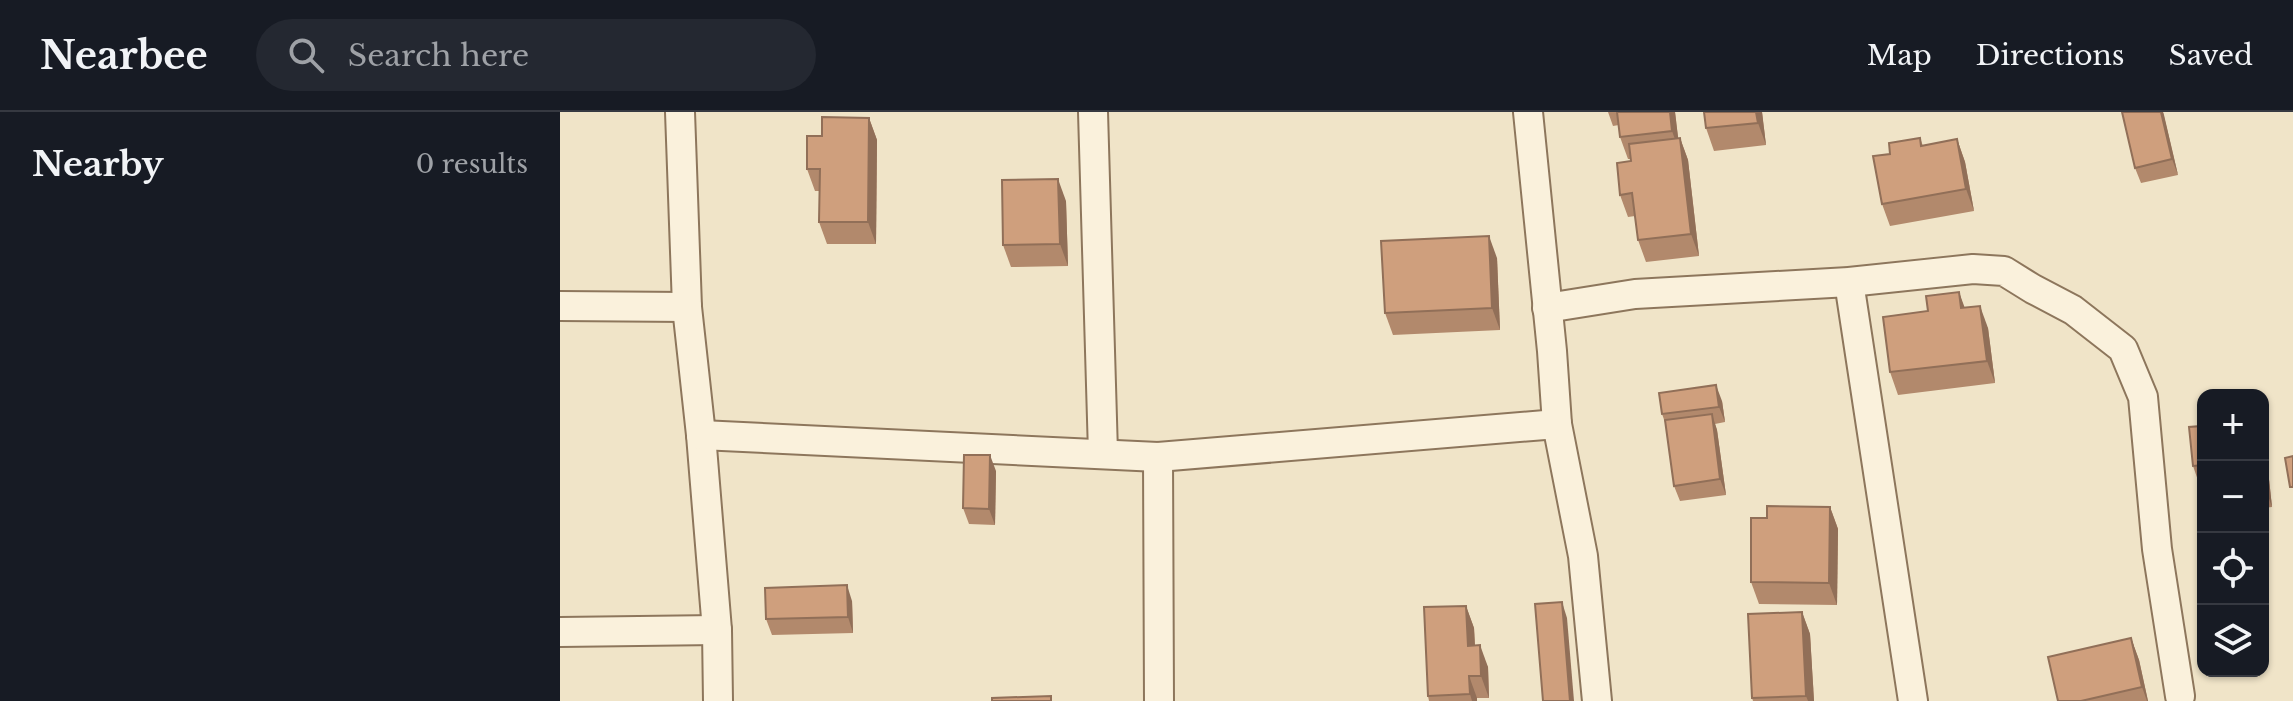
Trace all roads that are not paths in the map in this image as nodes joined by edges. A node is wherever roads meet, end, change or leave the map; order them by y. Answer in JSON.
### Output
{"nodes":[{"id":1,"x":680,"y":112,"type":"edge"},
{"id":2,"x":1093,"y":112,"type":"edge"},
{"id":3,"x":1528,"y":112,"type":"edge"},
{"id":4,"x":1849,"y":282,"type":"junction"},
{"id":5,"x":560,"y":306,"type":"edge"},
{"id":6,"x":687,"y":307,"type":"junction"},
{"id":7,"x":1547,"y":308,"type":"junction"},
{"id":8,"x":1557,"y":424,"type":"junction"},
{"id":9,"x":701,"y":435,"type":"junction"},
{"id":10,"x":1103,"y":453,"type":"junction"},
{"id":11,"x":1158,"y":457,"type":"junction"},
{"id":12,"x":717,"y":630,"type":"junction"},
{"id":13,"x":560,"y":632,"type":"edge"},
{"id":14,"x":2180,"y":696,"type":"dead end"},
{"id":15,"x":718,"y":701,"type":"edge"},
{"id":16,"x":1159,"y":701,"type":"edge"},
{"id":17,"x":1597,"y":701,"type":"edge"},
{"id":18,"x":1913,"y":701,"type":"edge"}],
"edges":[{"from":1,"to":6,"type":"street"},
{"from":2,"to":10,"type":"street"},
{"from":3,"to":7,"type":"street"},
{"from":4,"to":7,"type":"street"},
{"from":4,"to":14,"type":"street"},
{"from":4,"to":18,"type":"street"},
{"from":5,"to":6,"type":"street"},
{"from":6,"to":9,"type":"street"},
{"from":7,"to":8,"type":"street"},
{"from":8,"to":11,"type":"street"},
{"from":8,"to":17,"type":"street"},
{"from":9,"to":10,"type":"street"},
{"from":9,"to":12,"type":"street"},
{"from":10,"to":11,"type":"street"},
{"from":11,"to":16,"type":"street"},
{"from":12,"to":13,"type":"street"},
{"from":12,"to":15,"type":"street"}]}
